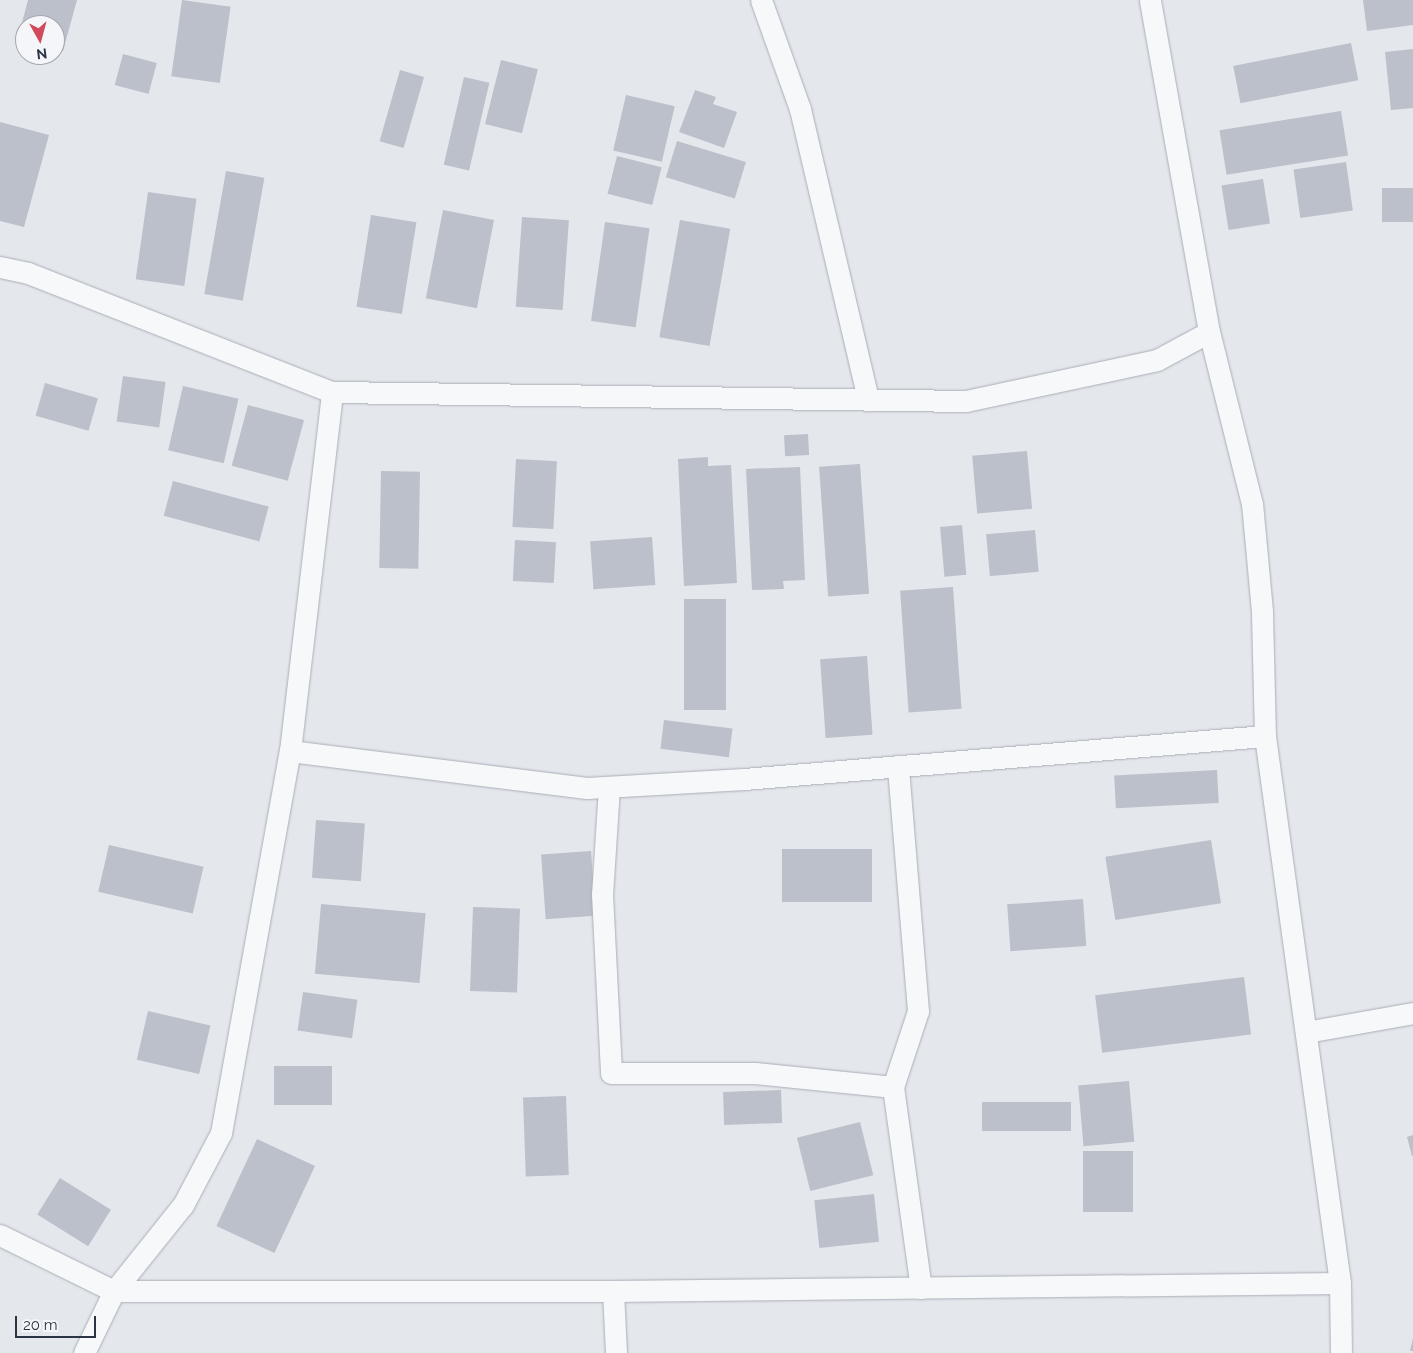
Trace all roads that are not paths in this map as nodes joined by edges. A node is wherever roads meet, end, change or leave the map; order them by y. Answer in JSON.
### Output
{"nodes":[{"id":1,"x":761,"y":0,"type":"edge"},
{"id":2,"x":1150,"y":0,"type":"edge"},
{"id":3,"x":0,"y":267,"type":"edge"},
{"id":4,"x":1209,"y":332,"type":"junction"},
{"id":5,"x":332,"y":392,"type":"junction"},
{"id":6,"x":868,"y":400,"type":"junction"},
{"id":7,"x":1265,"y":736,"type":"junction"},
{"id":8,"x":290,"y":751,"type":"junction"},
{"id":9,"x":898,"y":766,"type":"junction"},
{"id":10,"x":609,"y":786,"type":"junction"},
{"id":11,"x":1413,"y":1013,"type":"edge"},
{"id":12,"x":1306,"y":1032,"type":"junction"},
{"id":13,"x":893,"y":1087,"type":"junction"},
{"id":14,"x":0,"y":1235,"type":"edge"},
{"id":15,"x":1340,"y":1283,"type":"junction"},
{"id":16,"x":921,"y":1288,"type":"junction"},
{"id":17,"x":114,"y":1291,"type":"junction"},
{"id":18,"x":614,"y":1292,"type":"junction"},
{"id":19,"x":84,"y":1353,"type":"edge"},
{"id":20,"x":616,"y":1353,"type":"edge"},
{"id":21,"x":1341,"y":1353,"type":"edge"}],
"edges":[{"from":1,"to":6,"type":"street"},
{"from":2,"to":4,"type":"street"},
{"from":3,"to":5,"type":"street"},
{"from":4,"to":6,"type":"street"},
{"from":4,"to":7,"type":"street"},
{"from":5,"to":6,"type":"street"},
{"from":5,"to":8,"type":"street"},
{"from":7,"to":9,"type":"street"},
{"from":7,"to":12,"type":"street"},
{"from":8,"to":10,"type":"street"},
{"from":8,"to":17,"type":"street"},
{"from":9,"to":10,"type":"street"},
{"from":9,"to":13,"type":"street"},
{"from":10,"to":13,"type":"street"},
{"from":11,"to":12,"type":"street"},
{"from":12,"to":15,"type":"street"},
{"from":13,"to":16,"type":"street"},
{"from":14,"to":17,"type":"street"},
{"from":15,"to":16,"type":"street"},
{"from":15,"to":21,"type":"street"},
{"from":16,"to":18,"type":"street"},
{"from":17,"to":18,"type":"street"},
{"from":17,"to":19,"type":"street"},
{"from":18,"to":20,"type":"street"}]}
